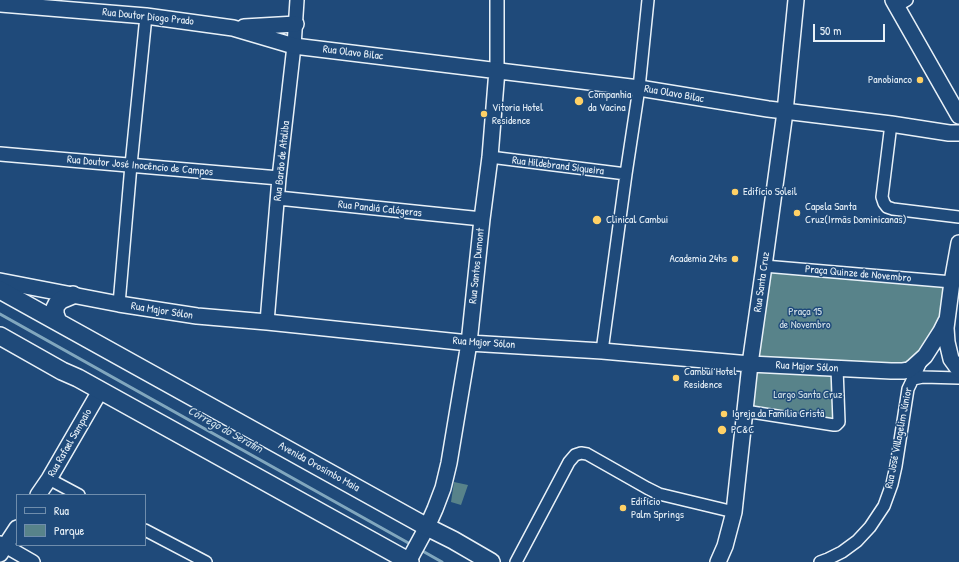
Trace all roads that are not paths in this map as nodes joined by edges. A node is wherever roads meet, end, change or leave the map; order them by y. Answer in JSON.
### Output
{"nodes":[{"id":1,"x":297,"y":0,"type":"edge"},
{"id":2,"x":497,"y":0,"type":"edge"},
{"id":3,"x":648,"y":0,"type":"edge"},
{"id":4,"x":796,"y":0,"type":"edge"},
{"id":5,"x":899,"y":2,"type":"edge"},
{"id":6,"x":0,"y":4,"type":"edge"},
{"id":7,"x":146,"y":16,"type":"junction"},
{"id":8,"x":296,"y":24,"type":"junction"},
{"id":9,"x":233,"y":28,"type":"junction"},
{"id":10,"x":294,"y":46,"type":"junction"},
{"id":11,"x":497,"y":70,"type":"junction"},
{"id":12,"x":639,"y":88,"type":"junction"},
{"id":13,"x":785,"y":112,"type":"junction"},
{"id":14,"x":959,"y":116,"type":"edge"},
{"id":15,"x":891,"y":124,"type":"junction"},
{"id":16,"x":959,"y":133,"type":"edge"},
{"id":17,"x":0,"y":154,"type":"edge"},
{"id":18,"x":490,"y":157,"type":"junction"},
{"id":19,"x":131,"y":165,"type":"junction"},
{"id":20,"x":626,"y":174,"type":"junction"},
{"id":21,"x":279,"y":178,"type":"junction"},
{"id":22,"x":278,"y":198,"type":"junction"},
{"id":23,"x":959,"y":217,"type":"edge"},
{"id":24,"x":482,"y":219,"type":"junction"},
{"id":25,"x":959,"y":243,"type":"edge"},
{"id":26,"x":764,"y":266,"type":"junction"},
{"id":27,"x":0,"y":281,"type":"edge"},
{"id":28,"x":952,"y":282,"type":"junction"},
{"id":29,"x":0,"y":290,"type":"edge"},
{"id":30,"x":73,"y":295,"type":"junction"},
{"id":31,"x":119,"y":304,"type":"junction"},
{"id":32,"x":946,"y":321,"type":"junction"},
{"id":33,"x":58,"y":322,"type":"junction"},
{"id":34,"x":267,"y":322,"type":"junction"},
{"id":35,"x":0,"y":336,"type":"edge"},
{"id":36,"x":469,"y":343,"type":"junction"},
{"id":37,"x":602,"y":351,"type":"junction"},
{"id":38,"x":925,"y":356,"type":"junction"},
{"id":39,"x":750,"y":364,"type":"junction"},
{"id":40,"x":838,"y":368,"type":"junction"},
{"id":41,"x":959,"y":370,"type":"edge"},
{"id":42,"x":918,"y":378,"type":"junction"},
{"id":43,"x":959,"y":378,"type":"edge"},
{"id":44,"x":100,"y":391,"type":"junction"},
{"id":45,"x":745,"y":411,"type":"junction"},
{"id":46,"x":49,"y":479,"type":"junction"},
{"id":47,"x":39,"y":494,"type":"edge"},
{"id":48,"x":77,"y":494,"type":"edge"},
{"id":49,"x":734,"y":512,"type":"junction"},
{"id":50,"x":16,"y":529,"type":"edge"},
{"id":51,"x":425,"y":530,"type":"junction"},
{"id":52,"x":146,"y":531,"type":"edge"},
{"id":53,"x":725,"y":546,"type":"junction"},
{"id":54,"x":2,"y":547,"type":"edge"},
{"id":55,"x":410,"y":560,"type":"edge"},
{"id":56,"x":33,"y":562,"type":"edge"},
{"id":57,"x":206,"y":562,"type":"edge"},
{"id":58,"x":491,"y":562,"type":"edge"},
{"id":59,"x":516,"y":562,"type":"edge"},
{"id":60,"x":718,"y":562,"type":"edge"},
{"id":61,"x":730,"y":562,"type":"edge"},
{"id":62,"x":820,"y":562,"type":"edge"}],
"edges":[{"from":1,"to":8,"type":"street","name":"Rua Barão de Ataliba"},
{"from":2,"to":11,"type":"street","name":"Rua Santos Dumont"},
{"from":3,"to":12,"type":"street"},
{"from":4,"to":13,"type":"main road","name":"Rua Santa Cruz"},
{"from":5,"to":14,"type":"main road"},
{"from":6,"to":7,"type":"main road","name":"Rua Doutor Diogo Prado"},
{"from":7,"to":9,"type":"main road","name":"Rua Doutor Diogo Prado"},
{"from":7,"to":19,"type":"street"},
{"from":8,"to":9,"type":"main road"},
{"from":8,"to":10,"type":"street","name":"Rua Barão de Ataliba"},
{"from":9,"to":10,"type":"main road","name":"Rua Doutor Diogo Prado"},
{"from":10,"to":11,"type":"main road","name":"Rua Olavo Bilac"},
{"from":10,"to":21,"type":"street","name":"Rua Barão de Ataliba"},
{"from":11,"to":12,"type":"main road","name":"Rua Olavo Bilac"},
{"from":11,"to":18,"type":"main road","name":"Rua Santos Dumont"},
{"from":12,"to":13,"type":"main road","name":"Rua Olavo Bilac"},
{"from":12,"to":20,"type":"street"},
{"from":13,"to":15,"type":"main road","name":"Rua Olavo Bilac"},
{"from":13,"to":26,"type":"main road","name":"Rua Santa Cruz"},
{"from":15,"to":16,"type":"main road","name":"Rua Olavo Bilac"},
{"from":15,"to":23,"type":"street"},
{"from":17,"to":19,"type":"street","name":"Rua Doutor José Inocêncio de Campos"},
{"from":18,"to":20,"type":"street","name":"Rua Hildebrand Siqueira"},
{"from":18,"to":24,"type":"main road","name":"Rua Santos Dumont"},
{"from":19,"to":21,"type":"street","name":"Rua Doutor José Inocêncio de Campos"},
{"from":19,"to":31,"type":"street"},
{"from":20,"to":37,"type":"street"},
{"from":21,"to":22,"type":"street","name":"Rua Barão de Ataliba"},
{"from":22,"to":24,"type":"street","name":"Rua Pandiá Calógeras"},
{"from":22,"to":34,"type":"street","name":"Rua Barão de Ataliba"},
{"from":24,"to":36,"type":"main road","name":"Rua Santos Dumont"},
{"from":25,"to":28,"type":"main road"},
{"from":26,"to":28,"type":"street","name":"Praça Quinze de Novembro"},
{"from":26,"to":39,"type":"main road","name":"Rua Santa Cruz"},
{"from":27,"to":30,"type":"main road","name":"Rua Major Sólon"},
{"from":28,"to":32,"type":"main road"},
{"from":29,"to":33,"type":"main road","name":"Avenida Orosimbo Maia"},
{"from":30,"to":31,"type":"main road","name":"Rua Major Sólon"},
{"from":30,"to":33,"type":"main road"},
{"from":31,"to":34,"type":"main road","name":"Rua Major Sólon"},
{"from":32,"to":38,"type":"main road","name":"Rua Major Sólon"},
{"from":32,"to":41,"type":"main road"},
{"from":33,"to":51,"type":"main road","name":"Avenida Orosimbo Maia"},
{"from":34,"to":36,"type":"main road","name":"Rua Major Sólon"},
{"from":35,"to":44,"type":"main road"},
{"from":36,"to":37,"type":"main road","name":"Rua Major Sólon"},
{"from":36,"to":51,"type":"main road","name":"Rua Santos Dumont"},
{"from":37,"to":39,"type":"main road","name":"Rua Major Sólon"},
{"from":38,"to":40,"type":"main road","name":"Rua Major Sólon"},
{"from":38,"to":42,"type":"street","name":"Rua José Villagelim Júnior"},
{"from":39,"to":40,"type":"main road","name":"Rua Major Sólon"},
{"from":39,"to":45,"type":"main road","name":"Rua Santa Cruz"},
{"from":40,"to":45,"type":"street"},
{"from":42,"to":43,"type":"street"},
{"from":42,"to":62,"type":"street","name":"Rua José Villagelim Júnior"},
{"from":44,"to":46,"type":"main road","name":"Rua Rafael Sampaio"},
{"from":44,"to":55,"type":"main road"},
{"from":45,"to":49,"type":"main road","name":"Rua Santa Cruz"},
{"from":46,"to":47,"type":"main road","name":"Rua Rafael Sampaio"},
{"from":46,"to":48,"type":"street"},
{"from":49,"to":53,"type":"main road","name":"Rua Santa Cruz"},
{"from":49,"to":59,"type":"street"},
{"from":50,"to":54,"type":"main road"},
{"from":51,"to":55,"type":"main road","name":"Rua Santos Dumont"},
{"from":51,"to":58,"type":"main road","name":"Avenida Orosimbo Maia"},
{"from":52,"to":57,"type":"street"},
{"from":53,"to":60,"type":"main road","name":"Rua Santa Cruz"},
{"from":53,"to":61,"type":"main road"},
{"from":54,"to":56,"type":"street"}]}
